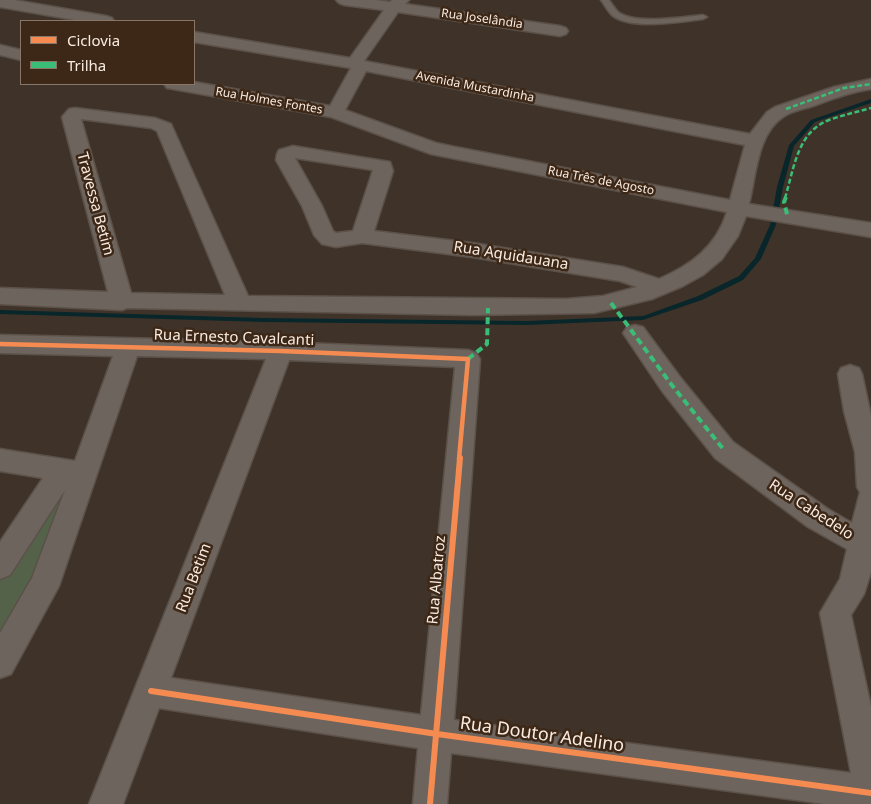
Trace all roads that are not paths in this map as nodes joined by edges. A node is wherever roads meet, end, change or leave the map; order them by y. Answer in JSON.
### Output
{"nodes":[{"id":1,"x":344,"y":0,"type":"edge"},
{"id":2,"x":605,"y":0,"type":"edge"},
{"id":3,"x":0,"y":2,"type":"edge"},
{"id":4,"x":397,"y":4,"type":"edge"},
{"id":5,"x":703,"y":17,"type":"dead end"},
{"id":6,"x":100,"y":20,"type":"edge"},
{"id":7,"x":560,"y":30,"type":"dead end"},
{"id":8,"x":195,"y":37,"type":"edge"},
{"id":9,"x":0,"y":50,"type":"edge"},
{"id":10,"x":20,"y":55,"type":"edge"},
{"id":11,"x":357,"y":65,"type":"junction"},
{"id":12,"x":871,"y":84,"type":"edge"},
{"id":13,"x":179,"y":85,"type":"edge"},
{"id":14,"x":336,"y":112,"type":"junction"},
{"id":15,"x":755,"y":141,"type":"junction"},
{"id":16,"x":745,"y":209,"type":"junction"},
{"id":17,"x":871,"y":230,"type":"edge"},
{"id":18,"x":362,"y":236,"type":"junction"},
{"id":19,"x":659,"y":287,"type":"junction"},
{"id":20,"x":0,"y":296,"type":"edge"},
{"id":21,"x":122,"y":302,"type":"junction"},
{"id":22,"x":240,"y":304,"type":"junction"},
{"id":23,"x":635,"y":333,"type":"dead end"},
{"id":24,"x":0,"y":344,"type":"edge"},
{"id":25,"x":128,"y":347,"type":"junction"},
{"id":26,"x":281,"y":351,"type":"junction"},
{"id":27,"x":468,"y":358,"type":"joint"},
{"id":28,"x":850,"y":374,"type":"dead end"},
{"id":29,"x":0,"y":460,"type":"edge"},
{"id":30,"x":74,"y":472,"type":"junction"},
{"id":31,"x":871,"y":487,"type":"edge"},
{"id":32,"x":871,"y":498,"type":"edge"},
{"id":33,"x":863,"y":544,"type":"junction"},
{"id":34,"x":0,"y":566,"type":"edge"},
{"id":35,"x":0,"y":663,"type":"edge"},
{"id":36,"x":151,"y":691,"type":"junction"},
{"id":37,"x":437,"y":734,"type":"junction"},
{"id":38,"x":871,"y":785,"type":"edge"},
{"id":39,"x":871,"y":793,"type":"edge"},
{"id":40,"x":106,"y":804,"type":"edge"},
{"id":41,"x":430,"y":804,"type":"edge"}],
"edges":[{"from":1,"to":4,"type":"street","name":"Rua Joselândia"},
{"from":2,"to":5,"type":"lane"},
{"from":3,"to":6,"type":"street"},
{"from":4,"to":7,"type":"street","name":"Rua Joselândia"},
{"from":4,"to":11,"type":"street"},
{"from":8,"to":11,"type":"street","name":"Avenida Mustardinha"},
{"from":9,"to":10,"type":"street"},
{"from":11,"to":14,"type":"street"},
{"from":11,"to":15,"type":"street","name":"Avenida Mustardinha"},
{"from":12,"to":15,"type":"street"},
{"from":13,"to":14,"type":"street","name":"Rua Holmes Fontes"},
{"from":14,"to":16,"type":"street","name":"Rua Três de Agosto"},
{"from":15,"to":16,"type":"street"},
{"from":16,"to":17,"type":"street","name":"Rua Três de Agosto"},
{"from":16,"to":19,"type":"street"},
{"from":18,"to":18,"type":"street","name":"Rua Aquidauana"},
{"from":18,"to":19,"type":"street","name":"Rua Aquidauana"},
{"from":19,"to":22,"type":"street"},
{"from":20,"to":21,"type":"street"},
{"from":21,"to":22,"type":"street"},
{"from":21,"to":22,"type":"street","name":"Travessa Betim"},
{"from":23,"to":33,"type":"street","name":"Rua Cabedelo"},
{"from":24,"to":25,"type":"street","name":"Rua Ernesto Cavalcanti"},
{"from":25,"to":26,"type":"street","name":"Rua Ernesto Cavalcanti"},
{"from":25,"to":30,"type":"street"},
{"from":26,"to":27,"type":"street","name":"Rua Ernesto Cavalcanti"},
{"from":26,"to":36,"type":"street","name":"Rua Betim"},
{"from":27,"to":37,"type":"street","name":"Rua Albatroz"},
{"from":28,"to":31,"type":"street"},
{"from":29,"to":30,"type":"street"},
{"from":30,"to":34,"type":"street"},
{"from":30,"to":35,"type":"street"},
{"from":32,"to":33,"type":"street"},
{"from":33,"to":38,"type":"street","name":"Rua Cabedelo"},
{"from":36,"to":37,"type":"street","name":"Rua Doutor Adelino"},
{"from":36,"to":40,"type":"street","name":"Rua Betim"},
{"from":37,"to":39,"type":"street","name":"Rua Doutor Adelino"},
{"from":37,"to":41,"type":"street","name":"Rua Albatroz"}]}
